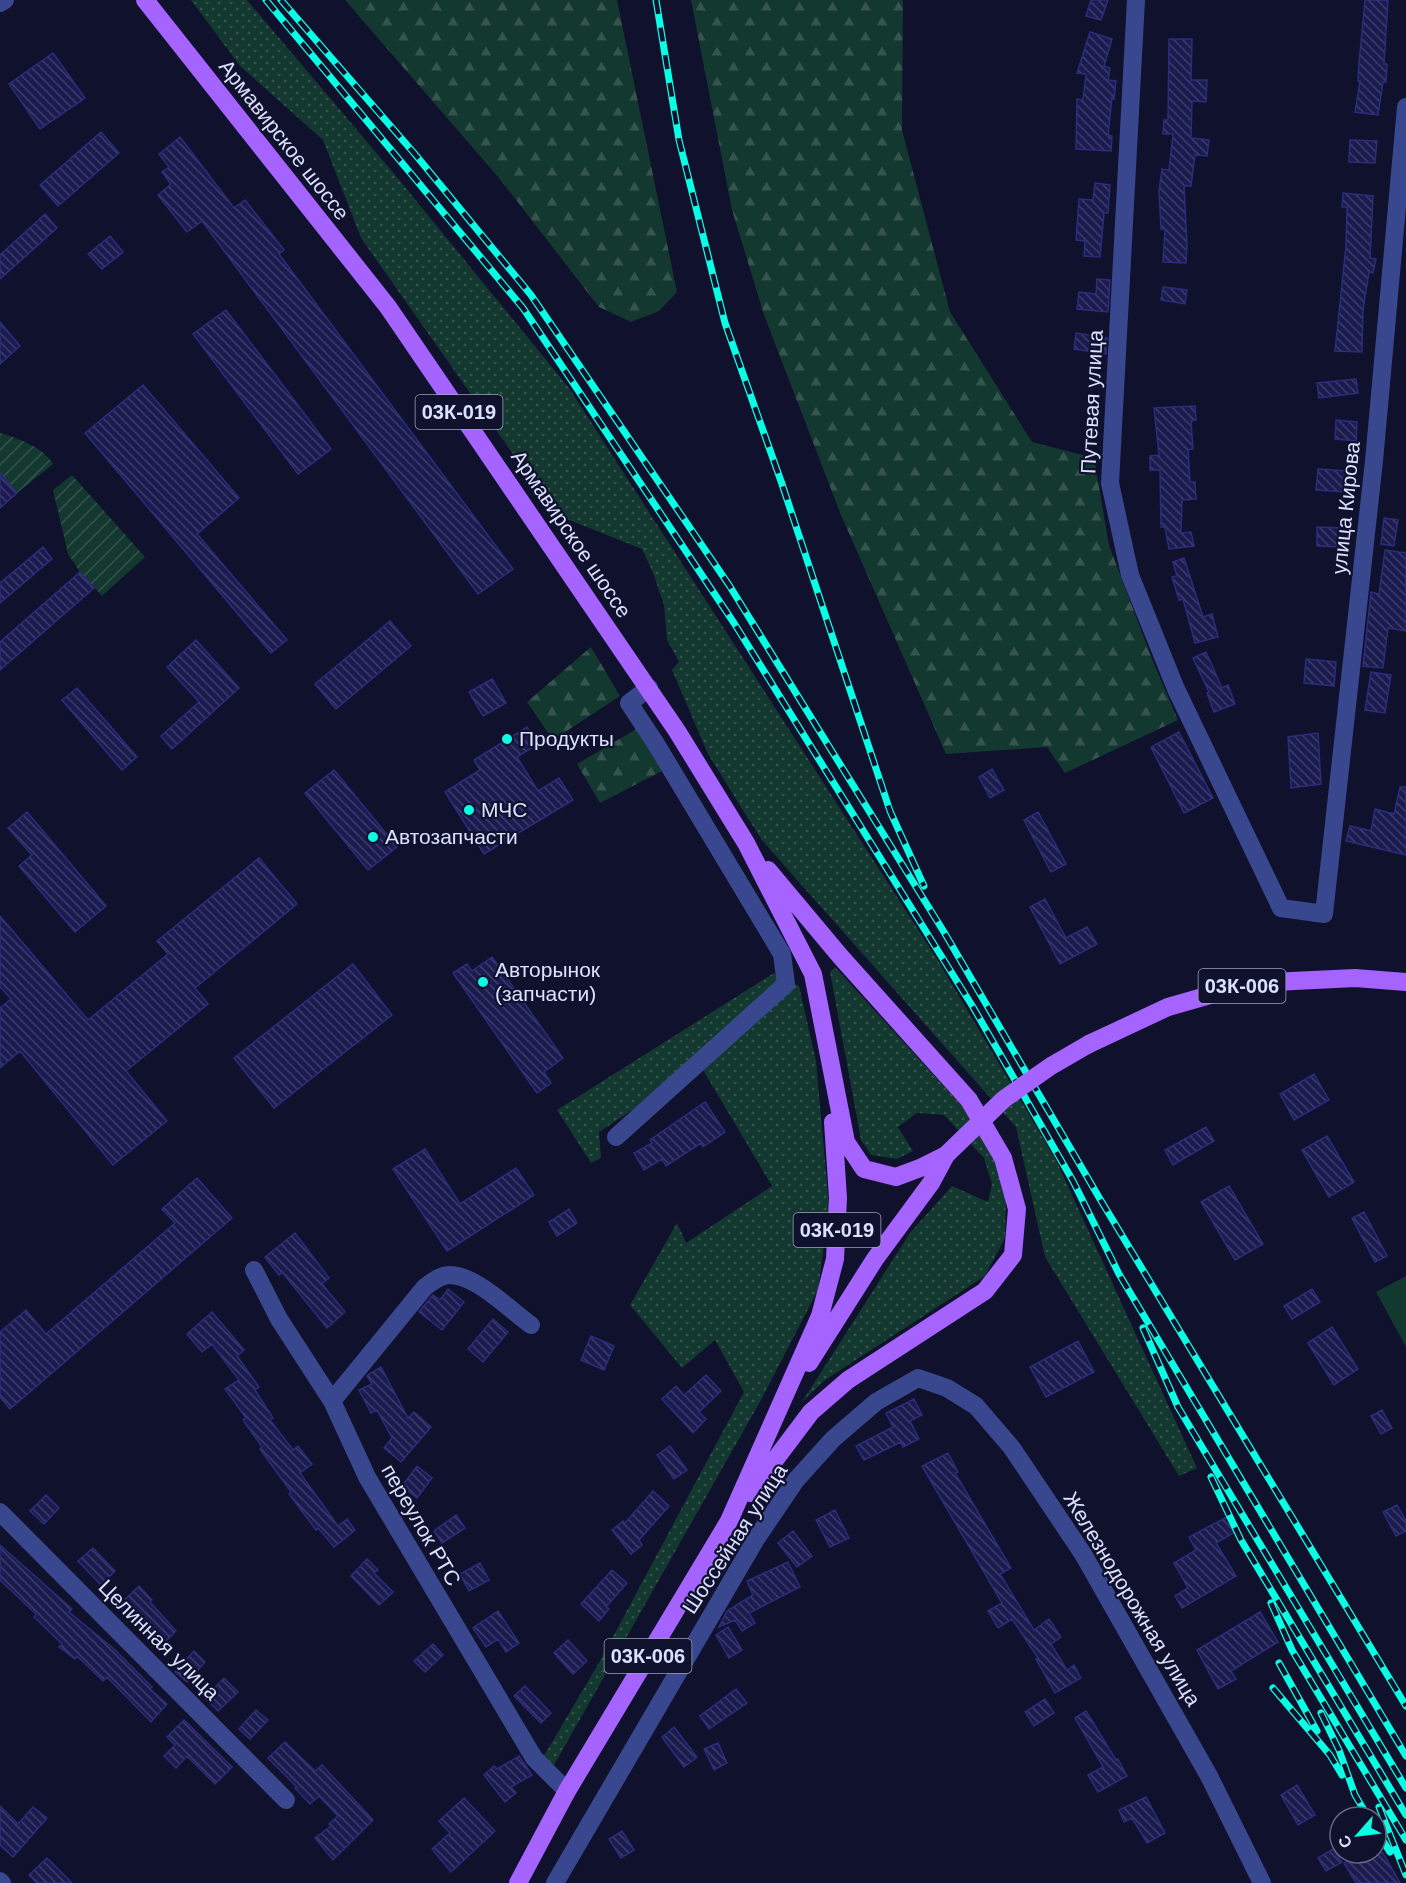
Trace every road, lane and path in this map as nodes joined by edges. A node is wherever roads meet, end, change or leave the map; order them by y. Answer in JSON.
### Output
{"nodes":[{"id":1,"x":5,"y":0,"type":"edge"},
{"id":2,"x":145,"y":0,"type":"edge"},
{"id":3,"x":1136,"y":0,"type":"edge"},
{"id":4,"x":0,"y":3,"type":"edge"},
{"id":5,"x":1406,"y":106,"type":"edge"},
{"id":6,"x":649,"y":688,"type":"junction"},
{"id":7,"x":746,"y":843,"type":"junction"},
{"id":8,"x":1324,"y":914,"type":"joint"},
{"id":9,"x":1406,"y":982,"type":"edge"},
{"id":10,"x":827,"y":1046,"type":"junction"},
{"id":11,"x":616,"y":1137,"type":"dead end"},
{"id":12,"x":946,"y":1155,"type":"junction"},
{"id":13,"x":254,"y":1270,"type":"dead end"},
{"id":14,"x":531,"y":1325,"type":"dead end"},
{"id":15,"x":918,"y":1378,"type":"joint"},
{"id":16,"x":332,"y":1401,"type":"junction"},
{"id":17,"x":782,"y":1406,"type":"junction"},
{"id":18,"x":0,"y":1512,"type":"edge"},
{"id":19,"x":729,"y":1521,"type":"junction"},
{"id":20,"x":567,"y":1791,"type":"junction"},
{"id":21,"x":286,"y":1800,"type":"dead end"},
{"id":22,"x":518,"y":1883,"type":"edge"},
{"id":23,"x":555,"y":1883,"type":"edge"},
{"id":24,"x":1262,"y":1883,"type":"edge"}],
"edges":[{"from":1,"to":4,"type":"street"},
{"from":2,"to":6,"type":"main road","name":"Армавирское шоссе","number":"03К-019"},
{"from":3,"to":8,"type":"street","name":"Путевая улица"},
{"from":5,"to":8,"type":"street","name":"улица Кирова"},
{"from":6,"to":7,"type":"main road","name":"Армавирское шоссе","number":"03К-019"},
{"from":6,"to":11,"type":"street"},
{"from":7,"to":10,"type":"main road","name":"Армавирское шоссе","number":"03К-019"},
{"from":7,"to":19,"type":"main road"},
{"from":9,"to":12,"type":"main road","number":"03К-006","bridge":true},
{"from":10,"to":12,"type":"main road"},
{"from":10,"to":17,"type":"main road","number":"03К-019"},
{"from":12,"to":17,"type":"main road","number":"03К-006"},
{"from":13,"to":16,"type":"street","name":"переулок РТС"},
{"from":14,"to":16,"type":"street"},
{"from":15,"to":23,"type":"street","name":"Шоссейная улица"},
{"from":15,"to":24,"type":"street","name":"Железнодорожная улица"},
{"from":16,"to":20,"type":"street","name":"переулок РТС"},
{"from":17,"to":19,"type":"main road","name":"Шоссейная улица","number":"03К-006"},
{"from":18,"to":21,"type":"street","name":"Целинная улица"},
{"from":19,"to":20,"type":"main road","name":"Шоссейная улица","number":"03К-006"},
{"from":20,"to":22,"type":"main road","name":"Шоссейная улица","number":"03К-006"}]}
